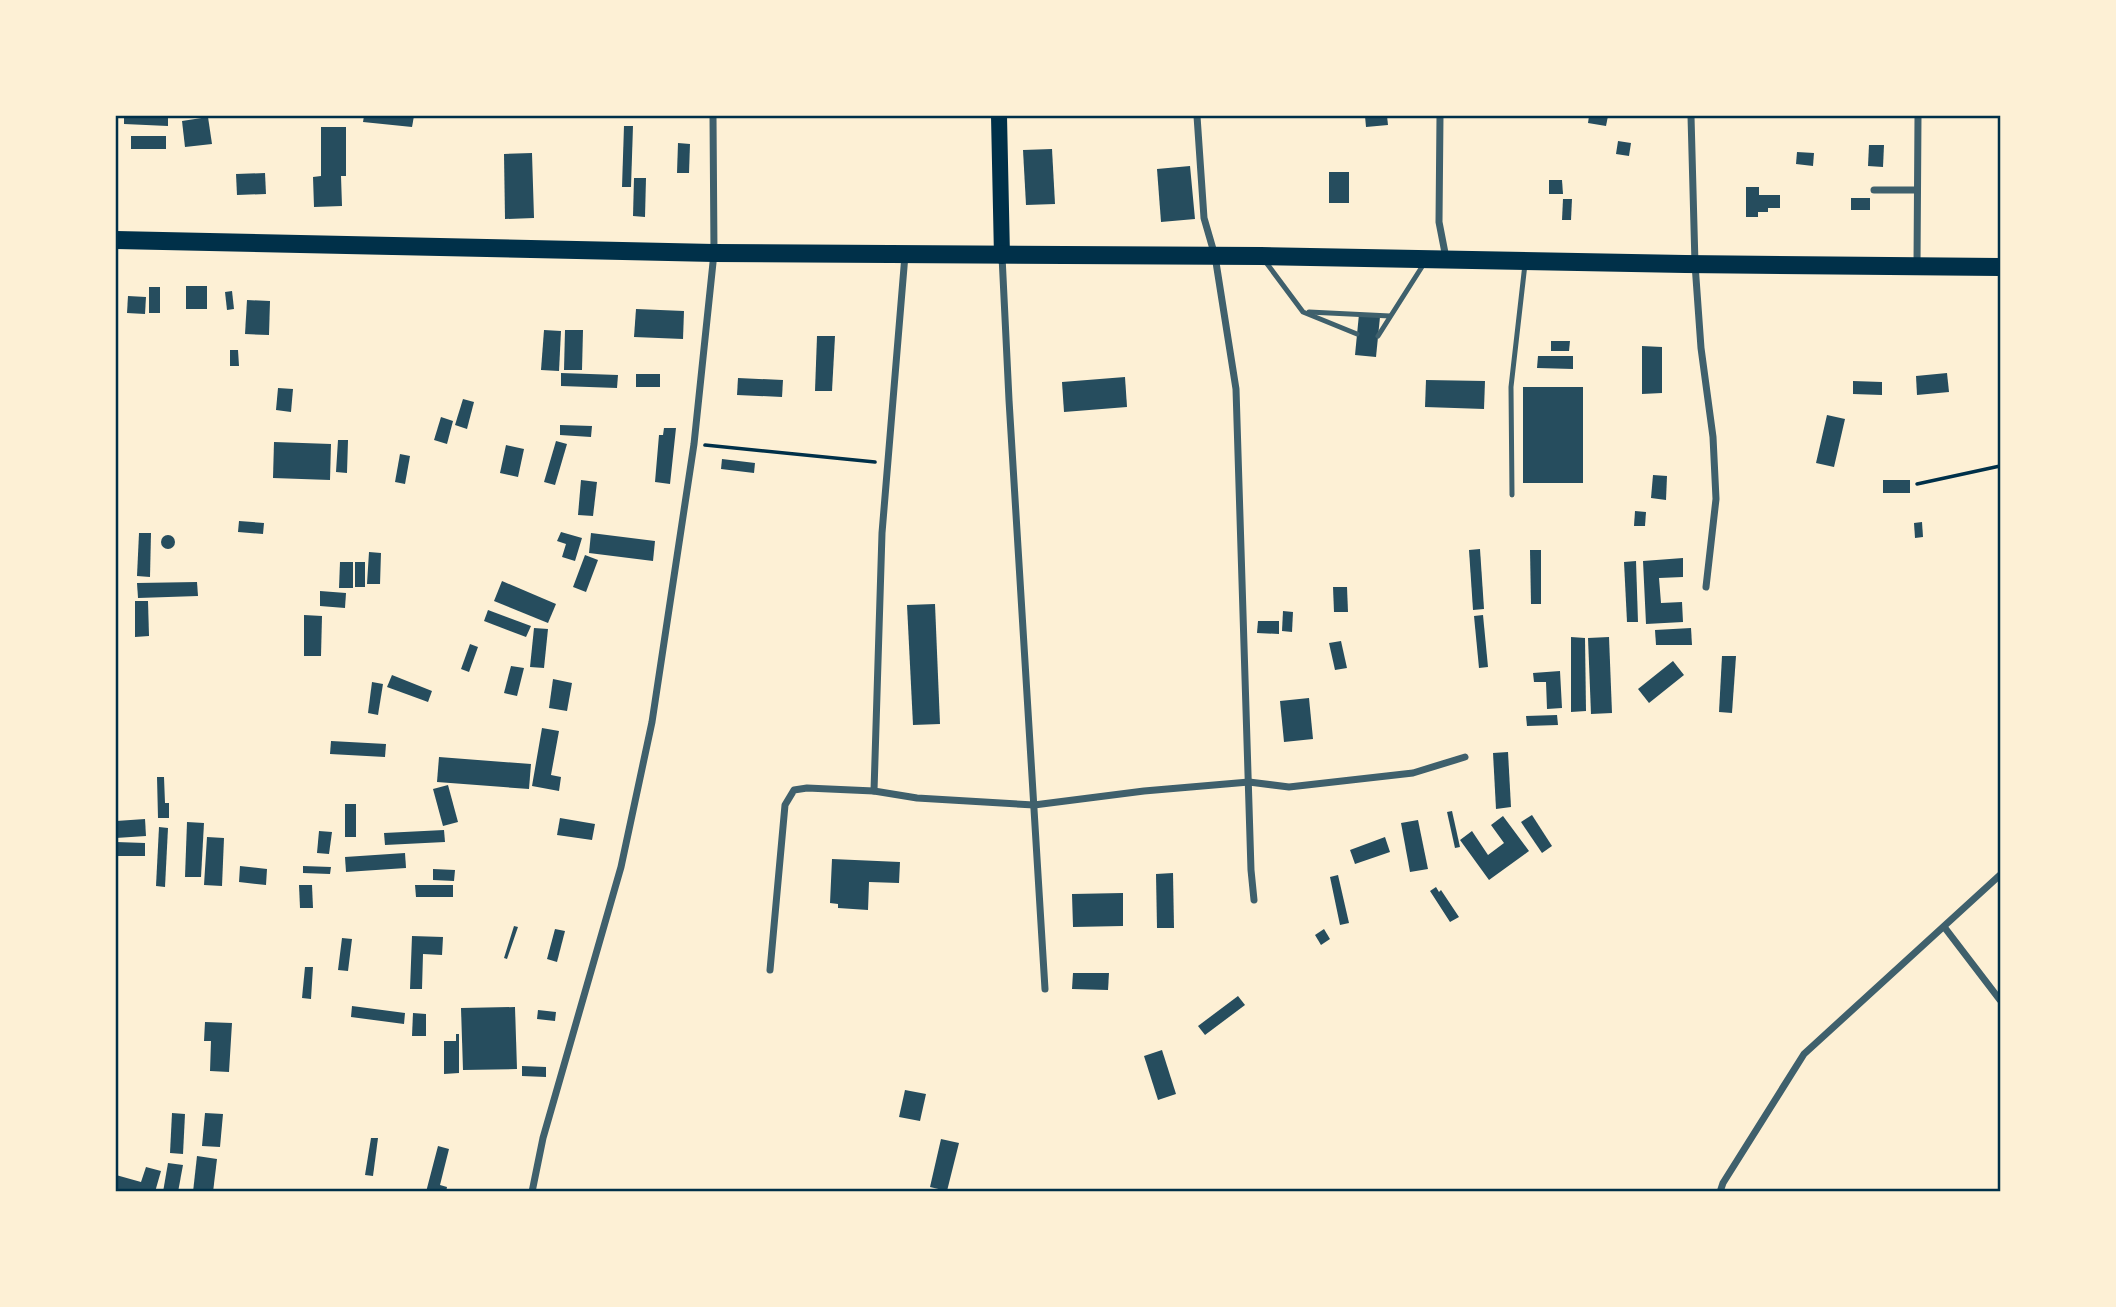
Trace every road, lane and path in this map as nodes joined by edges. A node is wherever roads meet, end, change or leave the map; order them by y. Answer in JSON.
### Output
{"nodes":[{"id":1,"x":713,"y":116,"type":"edge"},
{"id":2,"x":999,"y":116,"type":"edge"},
{"id":3,"x":1197,"y":116,"type":"edge"},
{"id":4,"x":1440,"y":116,"type":"edge"},
{"id":5,"x":1691,"y":116,"type":"edge"},
{"id":6,"x":1918,"y":116,"type":"edge"},
{"id":7,"x":1874,"y":190,"type":"dead end"},
{"id":8,"x":1916,"y":190,"type":"junction"},
{"id":9,"x":116,"y":240,"type":"edge"},
{"id":10,"x":714,"y":253,"type":"junction"},
{"id":11,"x":905,"y":254,"type":"junction"},
{"id":12,"x":1002,"y":256,"type":"junction"},
{"id":13,"x":1215,"y":256,"type":"junction"},
{"id":14,"x":1261,"y":256,"type":"junction"},
{"id":15,"x":1426,"y":260,"type":"junction"},
{"id":16,"x":1447,"y":260,"type":"junction"},
{"id":17,"x":1525,"y":262,"type":"junction"},
{"id":18,"x":1695,"y":264,"type":"junction"},
{"id":19,"x":1917,"y":266,"type":"junction"},
{"id":20,"x":2000,"y":267,"type":"edge"},
{"id":21,"x":1303,"y":312,"type":"junction"},
{"id":22,"x":1390,"y":316,"type":"junction"},
{"id":23,"x":1357,"y":334,"type":"dead end"},
{"id":24,"x":1378,"y":335,"type":"dead end"},
{"id":25,"x":694,"y":444,"type":"junction"},
{"id":26,"x":887,"y":463,"type":"junction"},
{"id":27,"x":2000,"y":466,"type":"edge"},
{"id":28,"x":1917,"y":484,"type":"dead end"},
{"id":29,"x":1512,"y":495,"type":"dead end"},
{"id":30,"x":1706,"y":587,"type":"dead end"},
{"id":31,"x":1465,"y":757,"type":"dead end"},
{"id":32,"x":1249,"y":782,"type":"junction"},
{"id":33,"x":874,"y":791,"type":"junction"},
{"id":34,"x":1034,"y":805,"type":"junction"},
{"id":35,"x":2000,"y":875,"type":"edge"},
{"id":36,"x":1254,"y":900,"type":"dead end"},
{"id":37,"x":1945,"y":928,"type":"junction"},
{"id":38,"x":770,"y":970,"type":"dead end"},
{"id":39,"x":1045,"y":989,"type":"dead end"},
{"id":40,"x":2000,"y":1000,"type":"edge"},
{"id":41,"x":532,"y":1192,"type":"edge"},
{"id":42,"x":1720,"y":1192,"type":"edge"}],
"edges":[{"from":1,"to":10,"type":"street"},
{"from":2,"to":12,"type":"main road"},
{"from":3,"to":13,"type":"street"},
{"from":4,"to":16,"type":"street"},
{"from":5,"to":18,"type":"street"},
{"from":6,"to":8,"type":"street"},
{"from":7,"to":8,"type":"street"},
{"from":8,"to":19,"type":"street"},
{"from":9,"to":10,"type":"highway"},
{"from":10,"to":11,"type":"highway"},
{"from":10,"to":25,"type":"street"},
{"from":11,"to":12,"type":"highway"},
{"from":11,"to":26,"type":"street"},
{"from":12,"to":13,"type":"highway"},
{"from":12,"to":34,"type":"street"},
{"from":13,"to":14,"type":"highway"},
{"from":13,"to":32,"type":"street"},
{"from":14,"to":15,"type":"highway"},
{"from":14,"to":21,"type":"lane"},
{"from":15,"to":16,"type":"highway"},
{"from":15,"to":22,"type":"lane"},
{"from":16,"to":17,"type":"highway"},
{"from":17,"to":18,"type":"highway"},
{"from":17,"to":29,"type":"lane"},
{"from":18,"to":19,"type":"highway"},
{"from":18,"to":30,"type":"street"},
{"from":19,"to":20,"type":"highway"},
{"from":21,"to":22,"type":"lane"},
{"from":21,"to":23,"type":"lane"},
{"from":22,"to":24,"type":"lane"},
{"from":25,"to":26,"type":"path"},
{"from":25,"to":41,"type":"street"},
{"from":26,"to":33,"type":"street"},
{"from":27,"to":28,"type":"path"},
{"from":31,"to":32,"type":"street"},
{"from":32,"to":34,"type":"street"},
{"from":32,"to":36,"type":"street"},
{"from":33,"to":34,"type":"street"},
{"from":33,"to":38,"type":"street"},
{"from":34,"to":39,"type":"street"},
{"from":35,"to":37,"type":"street"},
{"from":37,"to":40,"type":"street"},
{"from":37,"to":42,"type":"street"}]}
